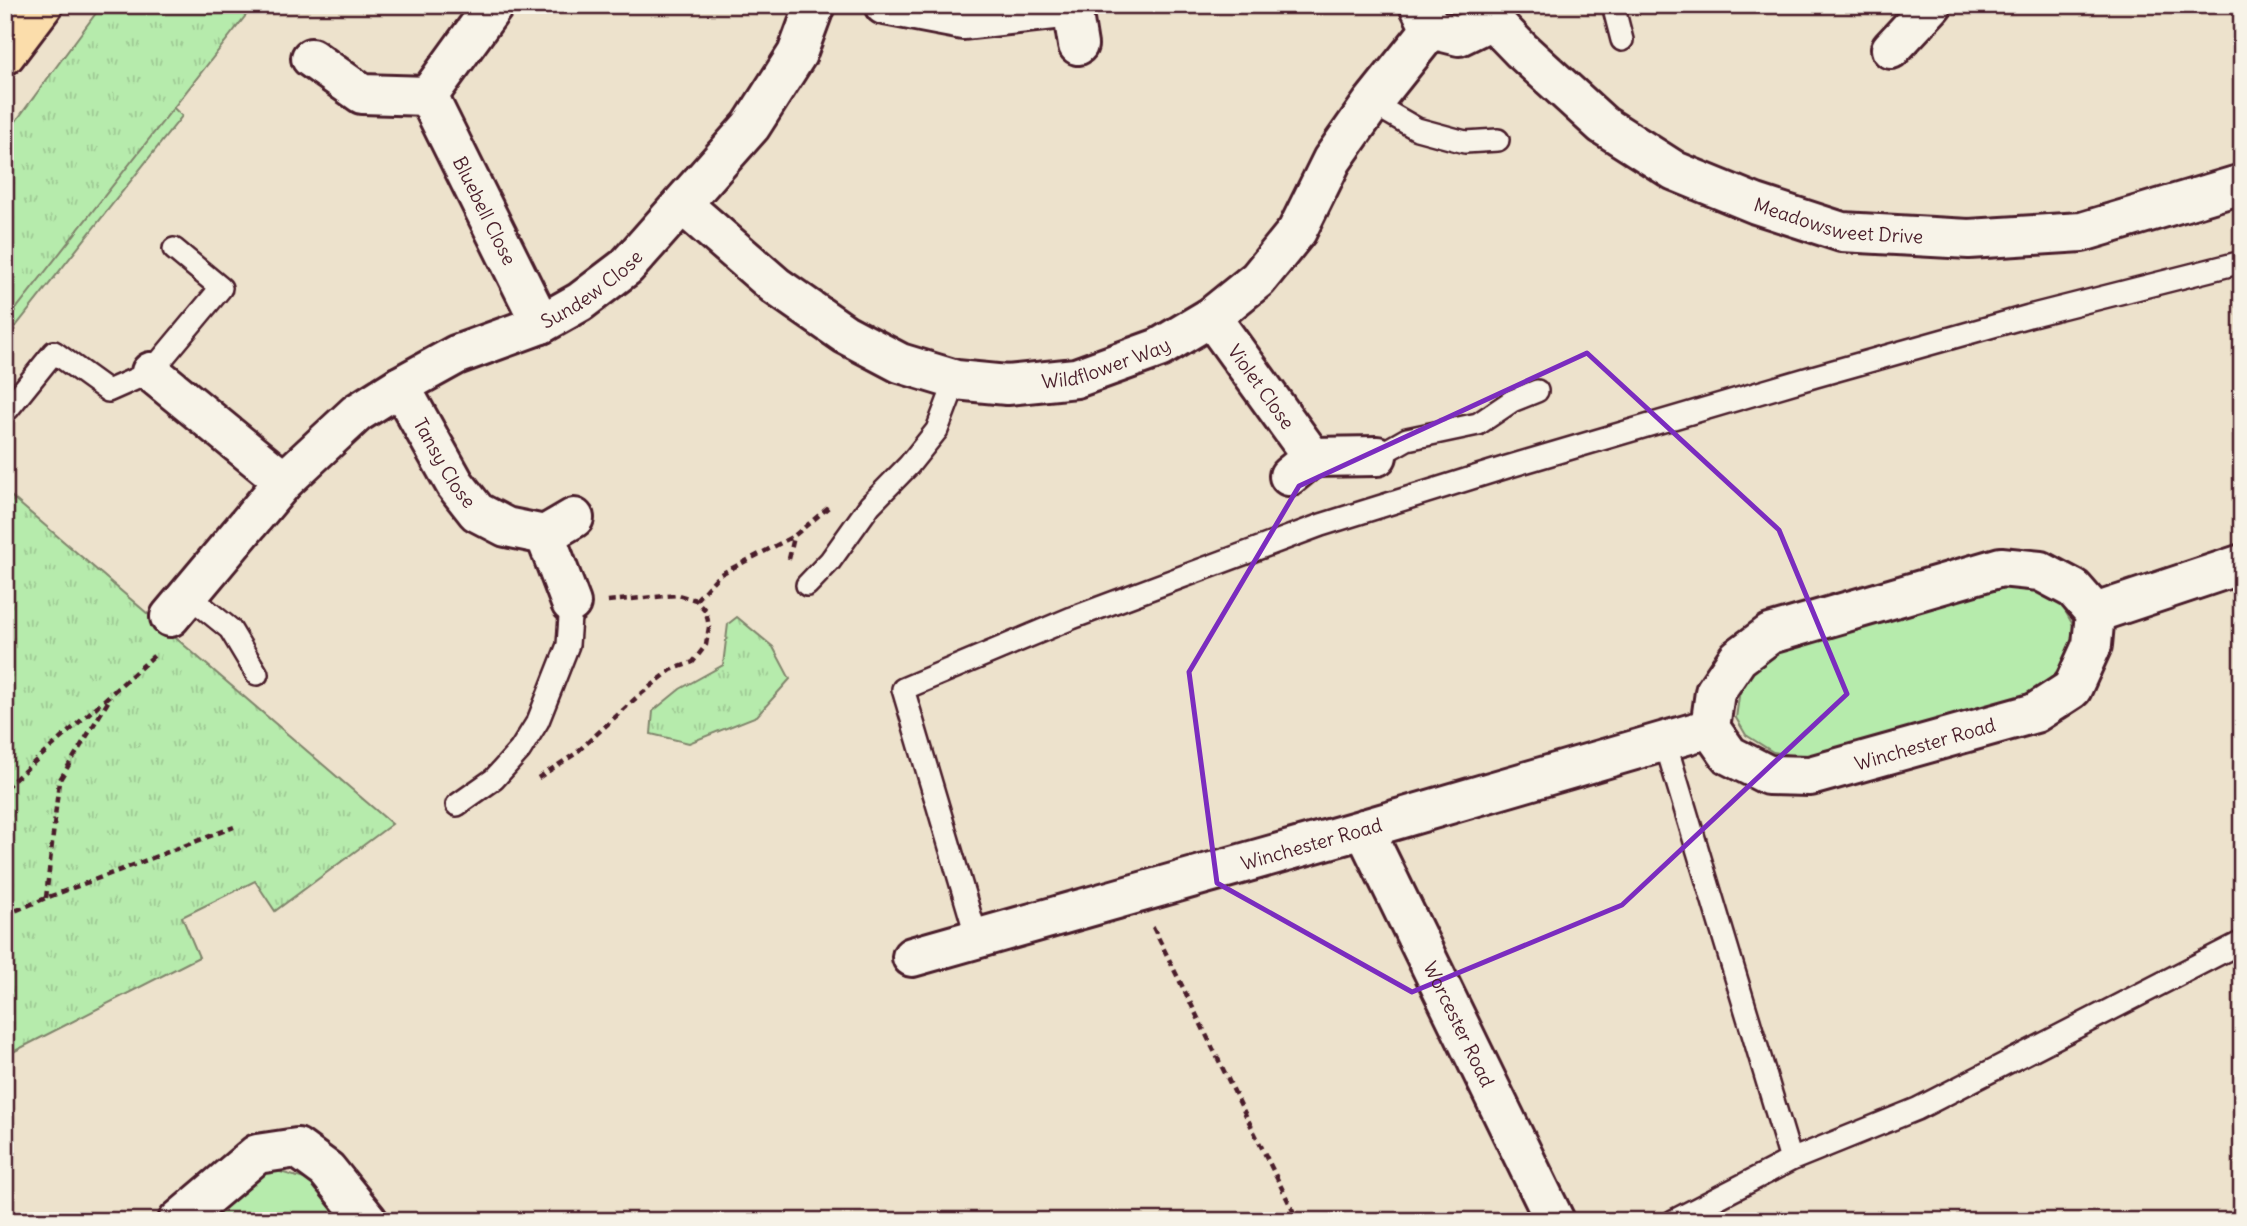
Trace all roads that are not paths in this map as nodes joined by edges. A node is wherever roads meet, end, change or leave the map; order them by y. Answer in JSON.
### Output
{"nodes":[{"id":1,"x":43,"y":5,"type":"edge"},
{"id":2,"x":494,"y":5,"type":"edge"},
{"id":3,"x":815,"y":5,"type":"edge"},
{"id":4,"x":884,"y":5,"type":"edge"},
{"id":5,"x":1613,"y":5,"type":"edge"},
{"id":6,"x":1932,"y":5,"type":"edge"},
{"id":7,"x":1075,"y":6,"type":"edge"},
{"id":8,"x":1494,"y":13,"type":"edge"},
{"id":9,"x":1425,"y":17,"type":"edge"},
{"id":10,"x":1622,"y":40,"type":"dead end"},
{"id":11,"x":1078,"y":45,"type":"dead end"},
{"id":12,"x":1891,"y":49,"type":"dead end"},
{"id":13,"x":5,"y":55,"type":"edge"},
{"id":14,"x":311,"y":58,"type":"dead end"},
{"id":15,"x":428,"y":96,"type":"junction"},
{"id":16,"x":1371,"y":103,"type":"junction"},
{"id":17,"x":1498,"y":140,"type":"dead end"},
{"id":18,"x":2242,"y":184,"type":"edge"},
{"id":19,"x":683,"y":205,"type":"junction"},
{"id":20,"x":174,"y":249,"type":"dead end"},
{"id":21,"x":2242,"y":262,"type":"edge"},
{"id":22,"x":1211,"y":317,"type":"junction"},
{"id":23,"x":541,"y":324,"type":"junction"},
{"id":24,"x":151,"y":372,"type":"junction"},
{"id":25,"x":956,"y":380,"type":"junction"},
{"id":26,"x":400,"y":386,"type":"junction"},
{"id":27,"x":1537,"y":391,"type":"dead end"},
{"id":28,"x":8,"y":409,"type":"dead end"},
{"id":29,"x":1377,"y":456,"type":"joint"},
{"id":30,"x":284,"y":481,"type":"junction"},
{"id":31,"x":2242,"y":564,"type":"edge"},
{"id":32,"x":807,"y":585,"type":"dead end"},
{"id":33,"x":571,"y":603,"type":"joint"},
{"id":34,"x":179,"y":606,"type":"joint"},
{"id":35,"x":2095,"y":612,"type":"junction"},
{"id":36,"x":257,"y":674,"type":"dead end"},
{"id":37,"x":1710,"y":728,"type":"junction"},
{"id":38,"x":1665,"y":742,"type":"junction"},
{"id":39,"x":457,"y":805,"type":"dead end"},
{"id":40,"x":1364,"y":829,"type":"junction"},
{"id":41,"x":977,"y":938,"type":"junction"},
{"id":42,"x":2242,"y":942,"type":"edge"},
{"id":43,"x":912,"y":957,"type":"dead end"},
{"id":44,"x":1791,"y":1160,"type":"junction"},
{"id":45,"x":178,"y":1221,"type":"edge"},
{"id":46,"x":368,"y":1221,"type":"edge"},
{"id":47,"x":1555,"y":1221,"type":"edge"},
{"id":48,"x":1673,"y":1221,"type":"edge"}],
"edges":[{"from":1,"to":13,"type":"highway"},
{"from":2,"to":15,"type":"street"},
{"from":3,"to":19,"type":"street","name":"Sundew Close"},
{"from":4,"to":7,"type":"street"},
{"from":5,"to":10,"type":"lane"},
{"from":6,"to":12,"type":"street"},
{"from":7,"to":11,"type":"street"},
{"from":8,"to":9,"type":"street"},
{"from":8,"to":18,"type":"street","name":"Meadowsweet Drive"},
{"from":9,"to":16,"type":"street","name":"Wildflower Way"},
{"from":14,"to":15,"type":"street"},
{"from":15,"to":23,"type":"street","name":"Bluebell Close"},
{"from":16,"to":17,"type":"lane"},
{"from":16,"to":22,"type":"street","name":"Wildflower Way"},
{"from":19,"to":23,"type":"street","name":"Sundew Close"},
{"from":19,"to":25,"type":"street","name":"Wildflower Way"},
{"from":20,"to":24,"type":"lane"},
{"from":21,"to":41,"type":"lane"},
{"from":22,"to":25,"type":"street","name":"Wildflower Way"},
{"from":22,"to":29,"type":"street","name":"Violet Close"},
{"from":23,"to":26,"type":"street","name":"Sundew Close"},
{"from":24,"to":28,"type":"lane"},
{"from":24,"to":30,"type":"street"},
{"from":25,"to":32,"type":"lane"},
{"from":26,"to":30,"type":"street","name":"Sundew Close"},
{"from":26,"to":33,"type":"street","name":"Tansy Close"},
{"from":27,"to":29,"type":"lane"},
{"from":30,"to":34,"type":"street","name":"Sundew Close"},
{"from":31,"to":35,"type":"street"},
{"from":33,"to":39,"type":"lane"},
{"from":34,"to":36,"type":"lane"},
{"from":35,"to":37,"type":"street"},
{"from":35,"to":37,"type":"street","name":"Winchester Road"},
{"from":37,"to":38,"type":"street","name":"Winchester Road"},
{"from":38,"to":40,"type":"street","name":"Winchester Road"},
{"from":38,"to":44,"type":"lane"},
{"from":40,"to":41,"type":"street","name":"Winchester Road"},
{"from":40,"to":47,"type":"street","name":"Worcester Road"},
{"from":41,"to":43,"type":"street","name":"Winchester Road"},
{"from":42,"to":44,"type":"lane"},
{"from":44,"to":48,"type":"lane"},
{"from":45,"to":46,"type":"street"}]}
